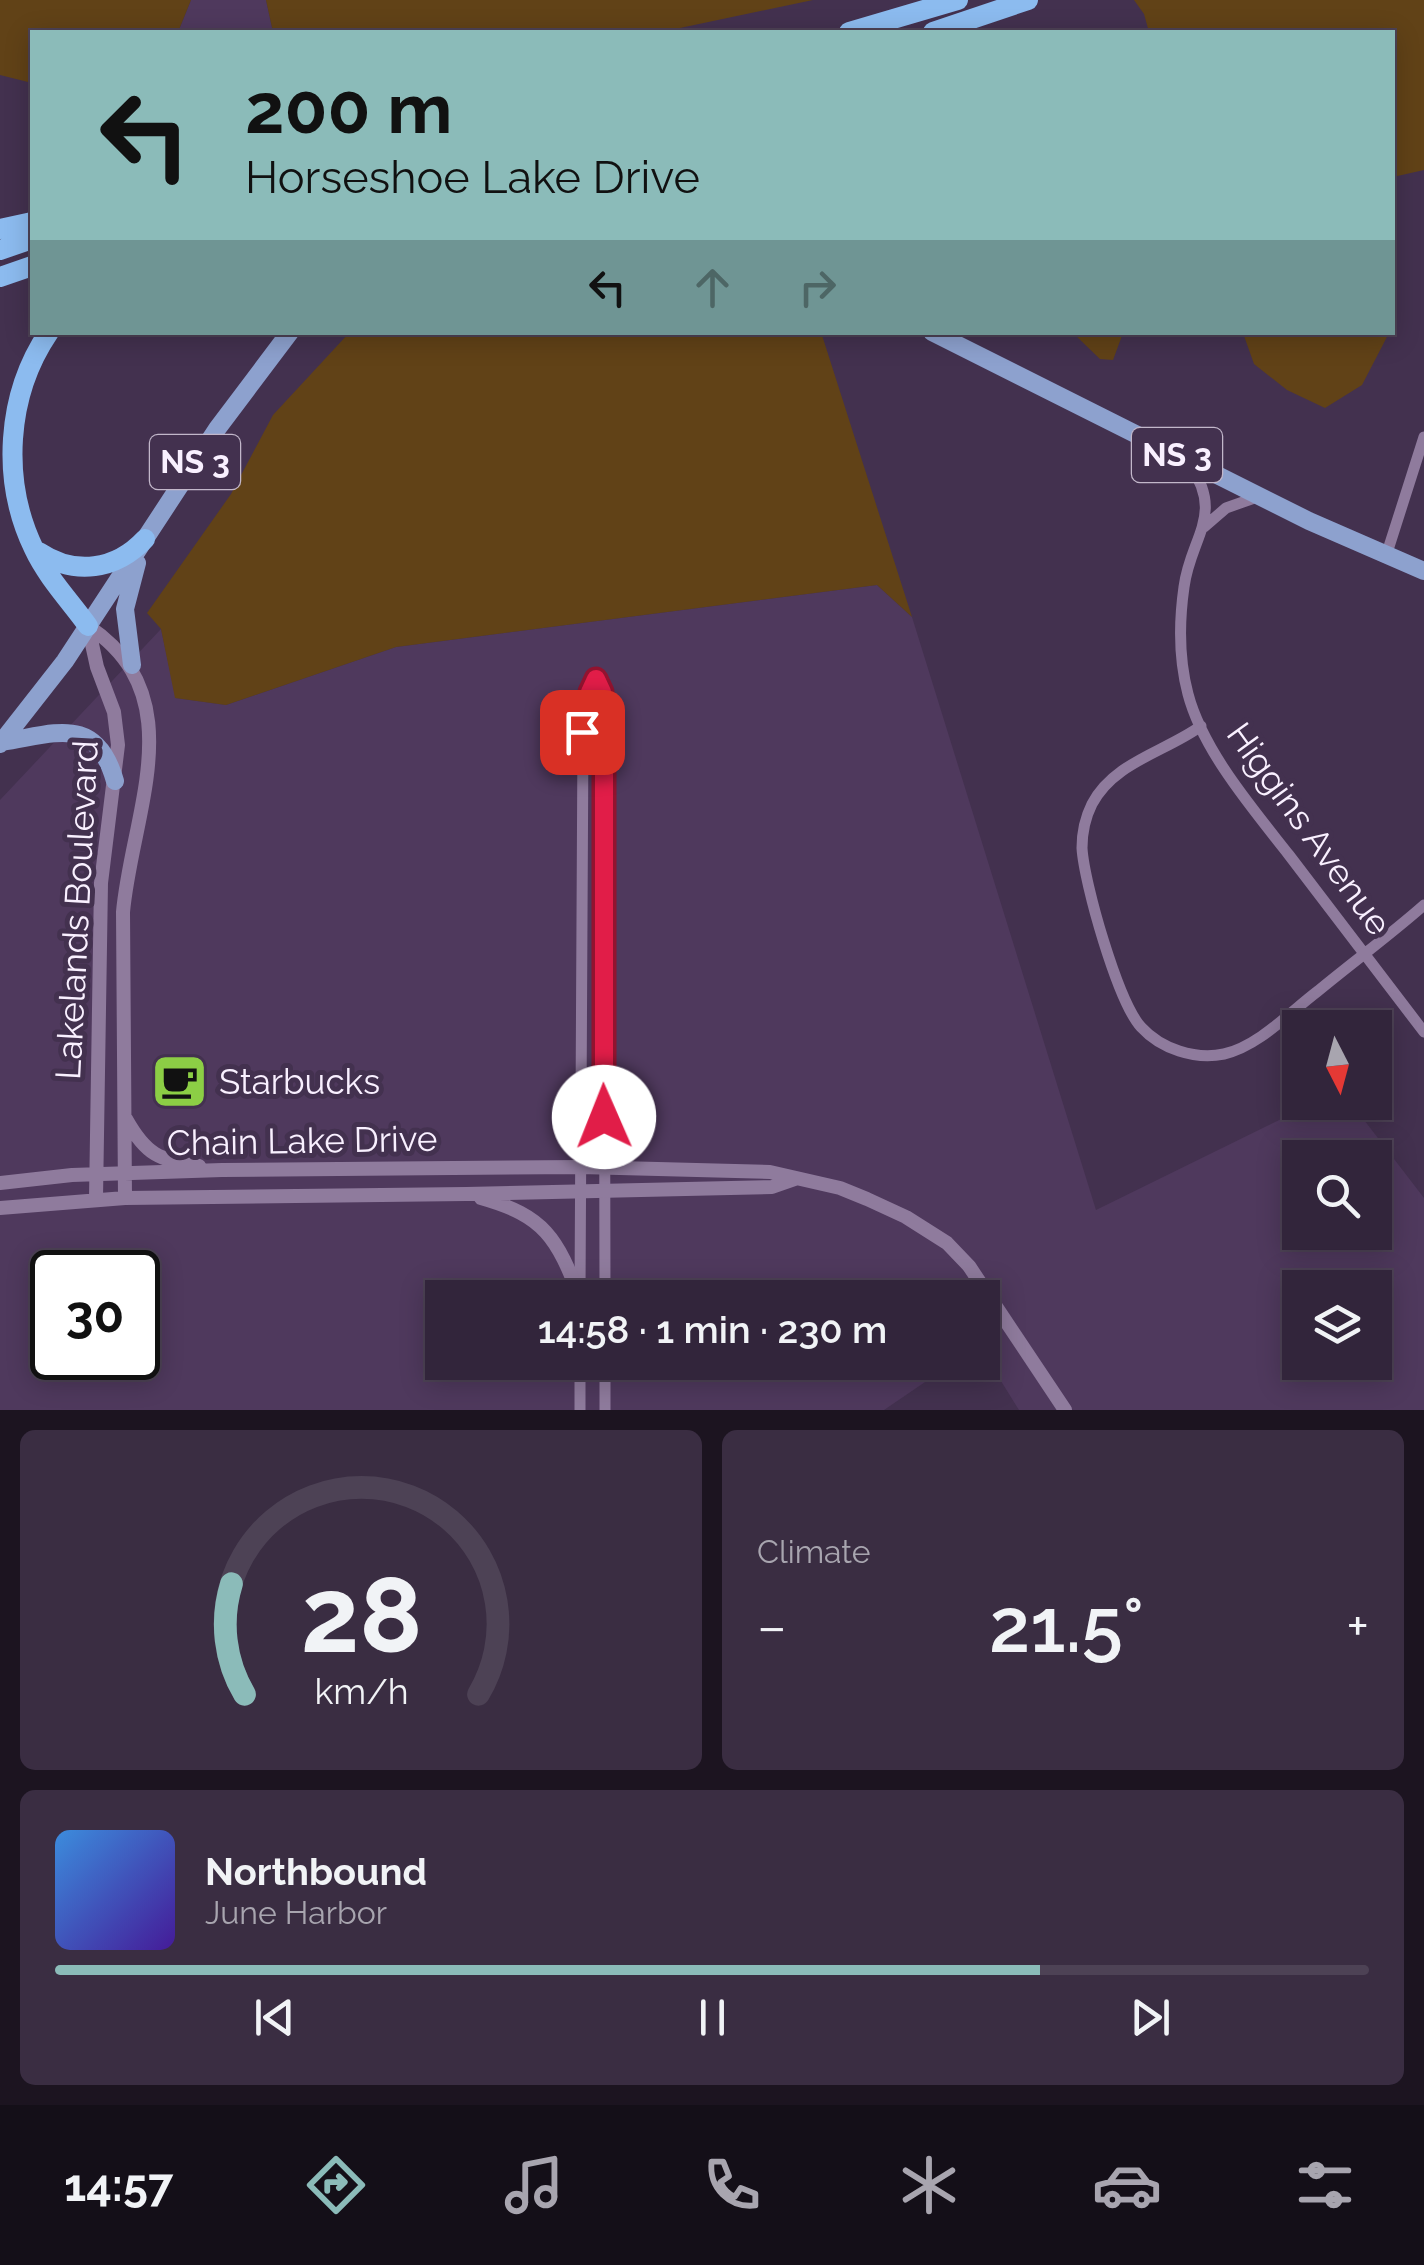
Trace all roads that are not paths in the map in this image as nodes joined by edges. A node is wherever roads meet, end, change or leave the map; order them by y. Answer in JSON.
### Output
{"nodes":[{"id":1,"x":958,"y":0,"type":"edge"},
{"id":2,"x":1028,"y":0,"type":"edge"},
{"id":3,"x":856,"y":30,"type":"edge"},
{"id":4,"x":939,"y":30,"type":"edge"},
{"id":5,"x":30,"y":222,"type":"edge"},
{"id":6,"x":0,"y":229,"type":"edge"},
{"id":7,"x":30,"y":240,"type":"edge"},
{"id":8,"x":0,"y":250,"type":"edge"},
{"id":9,"x":30,"y":267,"type":"edge"},
{"id":10,"x":0,"y":277,"type":"edge"},
{"id":11,"x":46,"y":335,"type":"edge"},
{"id":12,"x":288,"y":335,"type":"edge"},
{"id":13,"x":938,"y":335,"type":"edge"},
{"id":14,"x":1424,"y":437,"type":"edge"},
{"id":15,"x":1185,"y":458,"type":"junction"},
{"id":16,"x":1261,"y":496,"type":"junction"},
{"id":17,"x":1204,"y":527,"type":"junction"},
{"id":18,"x":145,"y":539,"type":"junction"},
{"id":19,"x":33,"y":548,"type":"junction"},
{"id":20,"x":1386,"y":556,"type":"junction"},
{"id":21,"x":1424,"y":571,"type":"edge"},
{"id":22,"x":88,"y":626,"type":"junction"},
{"id":23,"x":132,"y":665,"type":"junction"},
{"id":24,"x":1201,"y":726,"type":"junction"},
{"id":25,"x":1,"y":743,"type":"edge"},
{"id":26,"x":115,"y":781,"type":"junction"},
{"id":27,"x":582,"y":816,"type":"junction"},
{"id":28,"x":604,"y":816,"type":"junction"},
{"id":29,"x":1424,"y":906,"type":"edge"},
{"id":30,"x":582,"y":954,"type":"junction"},
{"id":31,"x":604,"y":954,"type":"junction"},
{"id":32,"x":1364,"y":954,"type":"junction"},
{"id":33,"x":1424,"y":1032,"type":"edge"},
{"id":34,"x":124,"y":1114,"type":"junction"},
{"id":35,"x":581,"y":1167,"type":"junction"},
{"id":36,"x":332,"y":1169,"type":"junction"},
{"id":37,"x":605,"y":1169,"type":"junction"},
{"id":38,"x":222,"y":1170,"type":"junction"},
{"id":39,"x":97,"y":1174,"type":"junction"},
{"id":40,"x":124,"y":1174,"type":"junction"},
{"id":41,"x":795,"y":1178,"type":"junction"},
{"id":42,"x":0,"y":1183,"type":"edge"},
{"id":43,"x":605,"y":1191,"type":"junction"},
{"id":44,"x":580,"y":1192,"type":"junction"},
{"id":45,"x":466,"y":1194,"type":"junction"},
{"id":46,"x":332,"y":1196,"type":"junction"},
{"id":47,"x":96,"y":1198,"type":"junction"},
{"id":48,"x":125,"y":1198,"type":"junction"},
{"id":49,"x":0,"y":1208,"type":"edge"},
{"id":50,"x":573,"y":1280,"type":"edge"},
{"id":51,"x":580,"y":1280,"type":"edge"},
{"id":52,"x":605,"y":1280,"type":"edge"},
{"id":53,"x":580,"y":1380,"type":"edge"},
{"id":54,"x":605,"y":1380,"type":"edge"},
{"id":55,"x":580,"y":1410,"type":"edge"},
{"id":56,"x":606,"y":1410,"type":"edge"},
{"id":57,"x":1065,"y":1410,"type":"edge"}],
"edges":[{"from":1,"to":3,"type":"highway"},
{"from":2,"to":4,"type":"highway"},
{"from":5,"to":6,"type":"highway"},
{"from":7,"to":8,"type":"highway"},
{"from":9,"to":10,"type":"highway"},
{"from":11,"to":19,"type":"highway"},
{"from":12,"to":18,"type":"main road","number":"NS 3"},
{"from":13,"to":15,"type":"main road","number":"NS 3"},
{"from":14,"to":20,"type":"street"},
{"from":15,"to":16,"type":"main road","number":"NS 3"},
{"from":15,"to":17,"type":"street","name":"Higgins Avenue"},
{"from":16,"to":17,"type":"street"},
{"from":16,"to":20,"type":"main road","number":"NS 3"},
{"from":17,"to":24,"type":"street","name":"Higgins Avenue"},
{"from":18,"to":19,"type":"highway"},
{"from":18,"to":22,"type":"main road","number":"NS 3"},
{"from":18,"to":23,"type":"main road"},
{"from":19,"to":22,"type":"highway"},
{"from":20,"to":21,"type":"main road","number":"NS 3"},
{"from":22,"to":23,"type":"street"},
{"from":22,"to":25,"type":"main road","number":"NS 3"},
{"from":22,"to":26,"type":"street","name":"Lakelands Boulevard"},
{"from":23,"to":34,"type":"street","name":"Lakelands Boulevard"},
{"from":24,"to":32,"type":"street","name":"Higgins Avenue"},
{"from":24,"to":32,"type":"street"},
{"from":25,"to":26,"type":"main road"},
{"from":26,"to":39,"type":"street","name":"Lakelands Boulevard"},
{"from":27,"to":28,"type":"street"},
{"from":27,"to":28,"type":"street"},
{"from":27,"to":30,"type":"street"},
{"from":28,"to":31,"type":"street"},
{"from":29,"to":32,"type":"street"},
{"from":30,"to":31,"type":"street"},
{"from":30,"to":35,"type":"street"},
{"from":31,"to":37,"type":"street"},
{"from":32,"to":33,"type":"street","name":"Higgins Avenue"},
{"from":34,"to":38,"type":"street"},
{"from":34,"to":40,"type":"street","name":"Lakelands Boulevard"},
{"from":35,"to":36,"type":"street","name":"Chain Lake Drive"},
{"from":35,"to":37,"type":"street","name":"Chain Lake Drive"},
{"from":35,"to":44,"type":"street"},
{"from":36,"to":38,"type":"street","name":"Chain Lake Drive"},
{"from":36,"to":46,"type":"street"},
{"from":37,"to":41,"type":"street","name":"Chain Lake Drive"},
{"from":37,"to":43,"type":"street"},
{"from":38,"to":40,"type":"street","name":"Chain Lake Drive"},
{"from":39,"to":40,"type":"street","name":"Chain Lake Drive"},
{"from":39,"to":42,"type":"street","name":"Chain Lake Drive"},
{"from":39,"to":47,"type":"street","name":"Lakelands Boulevard"},
{"from":40,"to":48,"type":"street","name":"Lakelands Boulevard"},
{"from":41,"to":43,"type":"street","name":"Chain Lake Drive"},
{"from":41,"to":57,"type":"street","name":"Chain Lake Drive"},
{"from":43,"to":44,"type":"street","name":"Chain Lake Drive"},
{"from":43,"to":52,"type":"street"},
{"from":44,"to":45,"type":"street","name":"Chain Lake Drive"},
{"from":44,"to":51,"type":"street"},
{"from":45,"to":46,"type":"street","name":"Chain Lake Drive"},
{"from":45,"to":50,"type":"street"},
{"from":46,"to":48,"type":"street","name":"Chain Lake Drive"},
{"from":47,"to":48,"type":"street","name":"Chain Lake Drive"},
{"from":47,"to":49,"type":"street","name":"Chain Lake Drive"},
{"from":53,"to":55,"type":"street"},
{"from":54,"to":56,"type":"street"}]}
